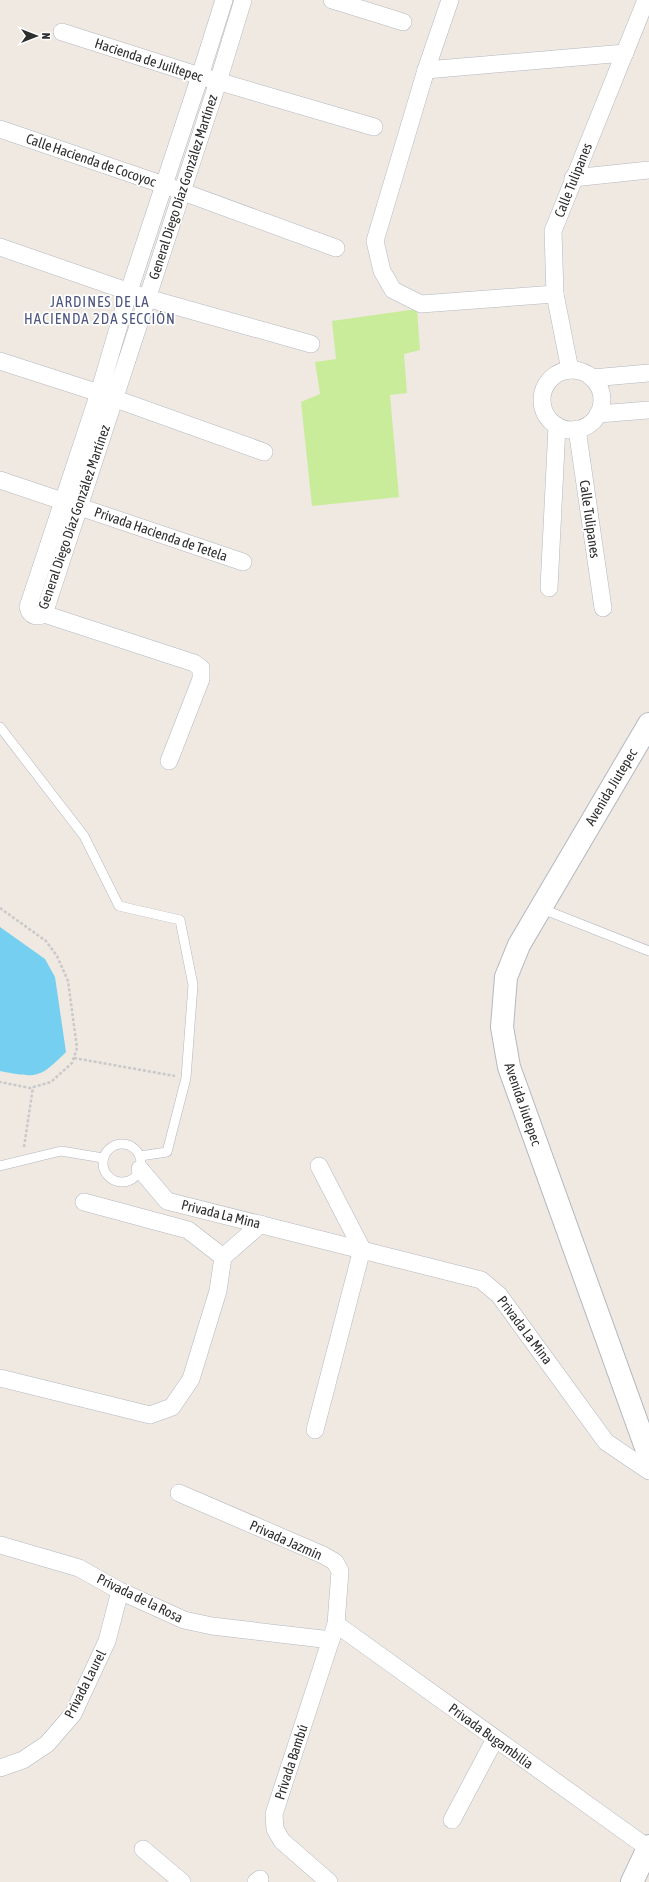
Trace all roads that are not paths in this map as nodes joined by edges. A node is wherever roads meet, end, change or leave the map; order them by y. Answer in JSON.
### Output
{"nodes":[{"id":1,"x":224,"y":0,"type":"edge"},
{"id":2,"x":244,"y":0,"type":"edge"},
{"id":3,"x":332,"y":0,"type":"edge"},
{"id":4,"x":450,"y":0,"type":"edge"},
{"id":5,"x":647,"y":3,"type":"edge"},
{"id":6,"x":403,"y":22,"type":"dead end"},
{"id":7,"x":62,"y":32,"type":"dead end"},
{"id":8,"x":625,"y":53,"type":"junction"},
{"id":9,"x":426,"y":70,"type":"junction"},
{"id":10,"x":200,"y":76,"type":"junction"},
{"id":11,"x":218,"y":82,"type":"junction"},
{"id":12,"x":374,"y":127,"type":"dead end"},
{"id":13,"x":0,"y":129,"type":"edge"},
{"id":14,"x":649,"y":170,"type":"edge"},
{"id":15,"x":573,"y":178,"type":"junction"},
{"id":16,"x":164,"y":185,"type":"junction"},
{"id":17,"x":181,"y":192,"type":"junction"},
{"id":18,"x":0,"y":247,"type":"edge"},
{"id":19,"x":336,"y":248,"type":"dead end"},
{"id":20,"x":129,"y":291,"type":"junction"},
{"id":21,"x":555,"y":294,"type":"junction"},
{"id":22,"x":147,"y":298,"type":"junction"},
{"id":23,"x":311,"y":344,"type":"dead end"},
{"id":24,"x":0,"y":361,"type":"edge"},
{"id":25,"x":570,"y":370,"type":"junction"},
{"id":26,"x":649,"y":373,"type":"edge"},
{"id":27,"x":592,"y":378,"type":"junction"},
{"id":28,"x":106,"y":396,"type":"junction"},
{"id":29,"x":649,"y":410,"type":"edge"},
{"id":30,"x":598,"y":414,"type":"junction"},
{"id":31,"x":557,"y":426,"type":"junction"},
{"id":32,"x":577,"y":429,"type":"junction"},
{"id":33,"x":264,"y":452,"type":"dead end"},
{"id":34,"x":0,"y":480,"type":"edge"},
{"id":35,"x":71,"y":504,"type":"junction"},
{"id":36,"x":243,"y":562,"type":"dead end"},
{"id":37,"x":549,"y":588,"type":"dead end"},
{"id":38,"x":603,"y":608,"type":"dead end"},
{"id":39,"x":649,"y":724,"type":"edge"},
{"id":40,"x":0,"y":727,"type":"edge"},
{"id":41,"x":169,"y":761,"type":"dead end"},
{"id":42,"x":540,"y":908,"type":"junction"},
{"id":43,"x":649,"y":951,"type":"edge"},
{"id":44,"x":104,"y":1158,"type":"junction"},
{"id":45,"x":140,"y":1163,"type":"junction"},
{"id":46,"x":0,"y":1166,"type":"edge"},
{"id":47,"x":319,"y":1166,"type":"dead end"},
{"id":48,"x":84,"y":1202,"type":"dead end"},
{"id":49,"x":261,"y":1224,"type":"junction"},
{"id":50,"x":362,"y":1249,"type":"junction"},
{"id":51,"x":222,"y":1257,"type":"junction"},
{"id":52,"x":0,"y":1378,"type":"edge"},
{"id":53,"x":315,"y":1430,"type":"dead end"},
{"id":54,"x":649,"y":1456,"type":"edge"},
{"id":55,"x":649,"y":1471,"type":"edge"},
{"id":56,"x":179,"y":1493,"type":"dead end"},
{"id":57,"x":0,"y":1545,"type":"edge"},
{"id":58,"x":120,"y":1591,"type":"junction"},
{"id":59,"x":333,"y":1632,"type":"junction"},
{"id":60,"x":495,"y":1740,"type":"junction"},
{"id":61,"x":0,"y":1768,"type":"edge"},
{"id":62,"x":452,"y":1820,"type":"dead end"},
{"id":63,"x":648,"y":1847,"type":"edge"},
{"id":64,"x":143,"y":1849,"type":"dead end"},
{"id":65,"x":182,"y":1882,"type":"edge"},
{"id":66,"x":329,"y":1882,"type":"edge"},
{"id":67,"x":632,"y":1882,"type":"edge"}],
"edges":[{"from":1,"to":10,"type":"street","name":"General Diego Díaz González Martínez"},
{"from":2,"to":11,"type":"street","name":"General Diego Díaz González Martínez"},
{"from":3,"to":6,"type":"street"},
{"from":4,"to":9,"type":"street"},
{"from":5,"to":8,"type":"street","name":"Calle Tulipanes"},
{"from":7,"to":10,"type":"street","name":"Hacienda de Juiltepec"},
{"from":8,"to":9,"type":"street"},
{"from":8,"to":15,"type":"street","name":"Calle Tulipanes"},
{"from":9,"to":21,"type":"street"},
{"from":10,"to":11,"type":"street","name":"Hacienda de Juiltepec"},
{"from":10,"to":16,"type":"street","name":"General Diego Díaz González Martínez"},
{"from":11,"to":12,"type":"street","name":"Hacienda de Juiltepec"},
{"from":11,"to":17,"type":"street","name":"General Diego Díaz González Martínez"},
{"from":13,"to":16,"type":"street","name":"Calle Hacienda de Cocoyoc"},
{"from":14,"to":15,"type":"street"},
{"from":15,"to":21,"type":"street","name":"Calle Tulipanes"},
{"from":16,"to":17,"type":"street","name":"Calle Hacienda de Cocoyoc"},
{"from":16,"to":20,"type":"street","name":"General Diego Díaz González Martínez"},
{"from":17,"to":19,"type":"street","name":"Calle Hacienda de Cocoyoc"},
{"from":17,"to":22,"type":"street","name":"General Diego Díaz González Martínez"},
{"from":18,"to":20,"type":"street"},
{"from":20,"to":22,"type":"street"},
{"from":20,"to":28,"type":"street","name":"General Diego Díaz González Martínez"},
{"from":21,"to":25,"type":"street","name":"Calle Tulipanes"},
{"from":22,"to":23,"type":"street"},
{"from":22,"to":28,"type":"street","name":"General Diego Díaz González Martínez"},
{"from":24,"to":28,"type":"street"},
{"from":25,"to":27,"type":"street"},
{"from":25,"to":31,"type":"street"},
{"from":26,"to":27,"type":"street"},
{"from":27,"to":30,"type":"street"},
{"from":28,"to":33,"type":"street"},
{"from":28,"to":35,"type":"street","name":"General Diego Díaz González Martínez"},
{"from":29,"to":30,"type":"street"},
{"from":30,"to":32,"type":"street"},
{"from":31,"to":32,"type":"street"},
{"from":31,"to":37,"type":"street"},
{"from":32,"to":38,"type":"street","name":"Calle Tulipanes"},
{"from":34,"to":35,"type":"street","name":"Privada Hacienda de Tetela"},
{"from":35,"to":36,"type":"street","name":"Privada Hacienda de Tetela"},
{"from":35,"to":41,"type":"street","name":"General Diego Díaz González Martínez"},
{"from":39,"to":42,"type":"main road","name":"Avenida Jiutepec"},
{"from":40,"to":45,"type":"lane"},
{"from":42,"to":43,"type":"lane"},
{"from":42,"to":54,"type":"main road","name":"Avenida Jiutepec"},
{"from":44,"to":45,"type":"lane"},
{"from":44,"to":45,"type":"lane"},
{"from":44,"to":46,"type":"lane"},
{"from":45,"to":49,"type":"street","name":"Privada La Mina"},
{"from":47,"to":50,"type":"street"},
{"from":48,"to":51,"type":"street"},
{"from":49,"to":50,"type":"street","name":"Privada La Mina"},
{"from":49,"to":51,"type":"street"},
{"from":50,"to":53,"type":"street"},
{"from":50,"to":55,"type":"street","name":"Privada La Mina"},
{"from":51,"to":52,"type":"street"},
{"from":56,"to":59,"type":"street","name":"Privada Jazmín"},
{"from":57,"to":58,"type":"street","name":"Privada de la Rosa"},
{"from":58,"to":59,"type":"street","name":"Privada de la Rosa"},
{"from":58,"to":61,"type":"street","name":"Privada Laurel"},
{"from":59,"to":60,"type":"street","name":"Privada Bugambilia"},
{"from":59,"to":66,"type":"street","name":"Privada Bambú"},
{"from":60,"to":62,"type":"street"},
{"from":60,"to":63,"type":"street","name":"Privada Bugambilia"},
{"from":63,"to":67,"type":"main road"},
{"from":64,"to":65,"type":"street"}]}
